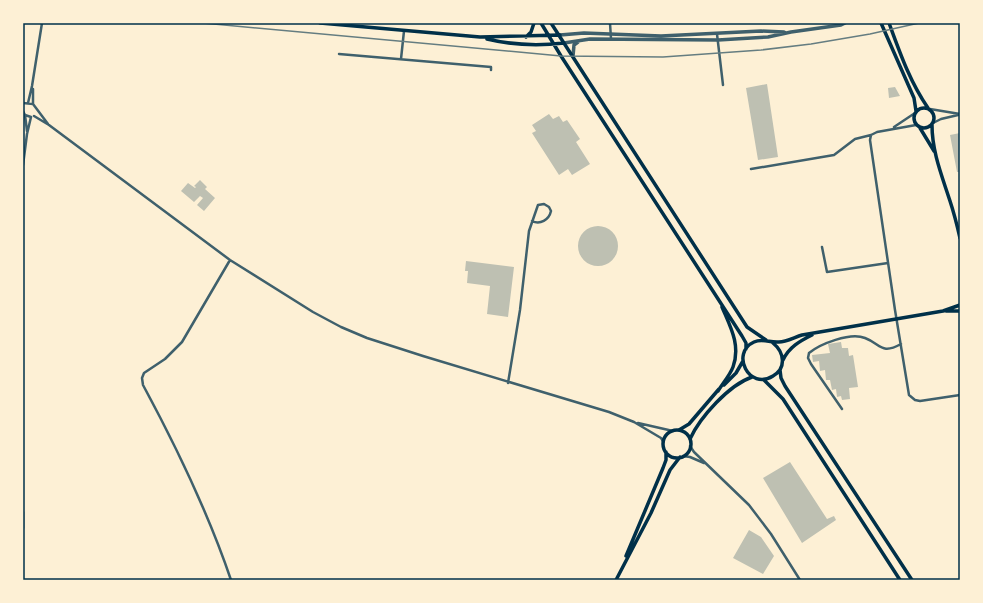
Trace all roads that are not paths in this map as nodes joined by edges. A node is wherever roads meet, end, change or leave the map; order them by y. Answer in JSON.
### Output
{"nodes":[{"id":1,"x":42,"y":23,"type":"edge"},
{"id":2,"x":320,"y":23,"type":"edge"},
{"id":3,"x":534,"y":23,"type":"edge"},
{"id":4,"x":541,"y":23,"type":"edge"},
{"id":5,"x":551,"y":23,"type":"edge"},
{"id":6,"x":610,"y":23,"type":"edge"},
{"id":7,"x":845,"y":23,"type":"edge"},
{"id":8,"x":881,"y":23,"type":"edge"},
{"id":9,"x":889,"y":23,"type":"edge"},
{"id":10,"x":404,"y":31,"type":"junction"},
{"id":11,"x":791,"y":32,"type":"junction"},
{"id":12,"x":717,"y":34,"type":"junction"},
{"id":13,"x":560,"y":35,"type":"junction"},
{"id":14,"x":550,"y":36,"type":"junction"},
{"id":15,"x":480,"y":37,"type":"junction"},
{"id":16,"x":525,"y":37,"type":"junction"},
{"id":17,"x":610,"y":37,"type":"junction"},
{"id":18,"x":581,"y":40,"type":"junction"},
{"id":19,"x":718,"y":40,"type":"junction"},
{"id":20,"x":564,"y":43,"type":"junction"},
{"id":21,"x":554,"y":44,"type":"junction"},
{"id":22,"x":339,"y":54,"type":"dead end"},
{"id":23,"x":573,"y":56,"type":"junction"},
{"id":24,"x":401,"y":60,"type":"junction"},
{"id":25,"x":491,"y":70,"type":"dead end"},
{"id":26,"x":724,"y":85,"type":"dead end"},
{"id":27,"x":32,"y":86,"type":"junction"},
{"id":28,"x":23,"y":103,"type":"edge"},
{"id":29,"x":27,"y":103,"type":"junction"},
{"id":30,"x":33,"y":104,"type":"junction"},
{"id":31,"x":929,"y":109,"type":"junction"},
{"id":32,"x":37,"y":110,"type":"junction"},
{"id":33,"x":916,"y":112,"type":"junction"},
{"id":34,"x":25,"y":115,"type":"junction"},
{"id":35,"x":32,"y":116,"type":"junction"},
{"id":36,"x":932,"y":124,"type":"junction"},
{"id":37,"x":916,"y":125,"type":"junction"},
{"id":38,"x":49,"y":126,"type":"junction"},
{"id":39,"x":920,"y":128,"type":"junction"},
{"id":40,"x":892,"y":129,"type":"junction"},
{"id":41,"x":27,"y":134,"type":"junction"},
{"id":42,"x":871,"y":135,"type":"junction"},
{"id":43,"x":935,"y":154,"type":"junction"},
{"id":44,"x":23,"y":165,"type":"edge"},
{"id":45,"x":751,"y":169,"type":"dead end"},
{"id":46,"x":532,"y":221,"type":"junction"},
{"id":47,"x":960,"y":238,"type":"edge"},
{"id":48,"x":822,"y":247,"type":"dead end"},
{"id":49,"x":230,"y":260,"type":"junction"},
{"id":50,"x":888,"y":263,"type":"junction"},
{"id":51,"x":717,"y":297,"type":"junction"},
{"id":52,"x":960,"y":305,"type":"edge"},
{"id":53,"x":943,"y":311,"type":"junction"},
{"id":54,"x":960,"y":311,"type":"edge"},
{"id":55,"x":896,"y":319,"type":"junction"},
{"id":56,"x":815,"y":333,"type":"junction"},
{"id":57,"x":766,"y":340,"type":"junction"},
{"id":58,"x":773,"y":343,"type":"junction"},
{"id":59,"x":901,"y":344,"type":"junction"},
{"id":60,"x":746,"y":349,"type":"junction"},
{"id":61,"x":783,"y":360,"type":"junction"},
{"id":62,"x":743,"y":361,"type":"junction"},
{"id":63,"x":780,"y":370,"type":"junction"},
{"id":64,"x":752,"y":377,"type":"junction"},
{"id":65,"x":764,"y":380,"type":"junction"},
{"id":66,"x":508,"y":383,"type":"junction"},
{"id":67,"x":718,"y":391,"type":"junction"},
{"id":68,"x":960,"y":395,"type":"edge"},
{"id":69,"x":842,"y":409,"type":"dead end"},
{"id":70,"x":634,"y":422,"type":"junction"},
{"id":71,"x":679,"y":430,"type":"junction"},
{"id":72,"x":673,"y":431,"type":"junction"},
{"id":73,"x":690,"y":439,"type":"junction"},
{"id":74,"x":663,"y":441,"type":"junction"},
{"id":75,"x":690,"y":446,"type":"junction"},
{"id":76,"x":666,"y":452,"type":"junction"},
{"id":77,"x":681,"y":457,"type":"junction"},
{"id":78,"x":707,"y":464,"type":"junction"},
{"id":79,"x":23,"y":512,"type":"edge"},
{"id":80,"x":23,"y":528,"type":"edge"},
{"id":81,"x":622,"y":569,"type":"junction"},
{"id":82,"x":231,"y":580,"type":"edge"},
{"id":83,"x":616,"y":580,"type":"edge"},
{"id":84,"x":800,"y":580,"type":"edge"},
{"id":85,"x":900,"y":580,"type":"edge"},
{"id":86,"x":912,"y":580,"type":"edge"}],
"edges":[{"from":1,"to":27,"type":"street"},
{"from":2,"to":10,"type":"main road"},
{"from":3,"to":16,"type":"main road"},
{"from":4,"to":14,"type":"main road"},
{"from":5,"to":13,"type":"main road"},
{"from":6,"to":17,"type":"street"},
{"from":7,"to":11,"type":"street"},
{"from":8,"to":33,"type":"main road"},
{"from":9,"to":31,"type":"main road"},
{"from":10,"to":15,"type":"main road"},
{"from":10,"to":24,"type":"street"},
{"from":11,"to":12,"type":"street"},
{"from":11,"to":19,"type":"street"},
{"from":12,"to":17,"type":"street"},
{"from":12,"to":19,"type":"street"},
{"from":13,"to":14,"type":"main road"},
{"from":13,"to":17,"type":"street"},
{"from":13,"to":20,"type":"main road"},
{"from":14,"to":16,"type":"main road"},
{"from":14,"to":21,"type":"main road"},
{"from":15,"to":16,"type":"main road"},
{"from":15,"to":21,"type":"main road"},
{"from":17,"to":18,"type":"street"},
{"from":17,"to":19,"type":"street"},
{"from":18,"to":20,"type":"street"},
{"from":18,"to":23,"type":"street"},
{"from":19,"to":26,"type":"street"},
{"from":20,"to":21,"type":"main road"},
{"from":20,"to":23,"type":"main road"},
{"from":21,"to":51,"type":"main road"},
{"from":22,"to":24,"type":"street"},
{"from":23,"to":57,"type":"main road"},
{"from":24,"to":25,"type":"street"},
{"from":27,"to":29,"type":"street"},
{"from":27,"to":30,"type":"street"},
{"from":28,"to":29,"type":"street"},
{"from":29,"to":30,"type":"street"},
{"from":29,"to":34,"type":"street"},
{"from":30,"to":32,"type":"street"},
{"from":31,"to":33,"type":"main road"},
{"from":31,"to":36,"type":"main road"},
{"from":31,"to":36,"type":"street"},
{"from":32,"to":35,"type":"street"},
{"from":32,"to":38,"type":"street"},
{"from":33,"to":37,"type":"main road"},
{"from":33,"to":40,"type":"street"},
{"from":34,"to":35,"type":"street"},
{"from":34,"to":41,"type":"street"},
{"from":35,"to":38,"type":"street"},
{"from":35,"to":41,"type":"street"},
{"from":36,"to":39,"type":"main road"},
{"from":36,"to":43,"type":"main road"},
{"from":37,"to":39,"type":"main road"},
{"from":37,"to":40,"type":"street"},
{"from":38,"to":49,"type":"street"},
{"from":39,"to":43,"type":"main road"},
{"from":40,"to":42,"type":"street"},
{"from":41,"to":44,"type":"street"},
{"from":42,"to":45,"type":"street"},
{"from":42,"to":50,"type":"street"},
{"from":43,"to":47,"type":"main road"},
{"from":46,"to":46,"type":"street"},
{"from":46,"to":66,"type":"street"},
{"from":48,"to":50,"type":"street"},
{"from":49,"to":66,"type":"street"},
{"from":49,"to":82,"type":"street"},
{"from":50,"to":55,"type":"street"},
{"from":51,"to":60,"type":"main road"},
{"from":51,"to":67,"type":"main road"},
{"from":52,"to":53,"type":"main road"},
{"from":53,"to":54,"type":"main road"},
{"from":53,"to":55,"type":"main road"},
{"from":55,"to":56,"type":"main road"},
{"from":55,"to":59,"type":"street"},
{"from":56,"to":58,"type":"main road"},
{"from":56,"to":61,"type":"main road"},
{"from":57,"to":58,"type":"main road"},
{"from":57,"to":60,"type":"main road"},
{"from":58,"to":61,"type":"main road"},
{"from":59,"to":68,"type":"street"},
{"from":59,"to":69,"type":"street"},
{"from":60,"to":62,"type":"main road"},
{"from":61,"to":63,"type":"main road"},
{"from":62,"to":64,"type":"main road"},
{"from":62,"to":67,"type":"main road"},
{"from":63,"to":65,"type":"main road"},
{"from":63,"to":86,"type":"main road"},
{"from":64,"to":65,"type":"main road"},
{"from":64,"to":73,"type":"main road"},
{"from":65,"to":85,"type":"main road"},
{"from":66,"to":70,"type":"street"},
{"from":67,"to":71,"type":"main road"},
{"from":70,"to":72,"type":"street"},
{"from":70,"to":74,"type":"street"},
{"from":71,"to":72,"type":"main road"},
{"from":71,"to":73,"type":"main road"},
{"from":72,"to":74,"type":"main road"},
{"from":73,"to":75,"type":"main road"},
{"from":74,"to":76,"type":"main road"},
{"from":75,"to":77,"type":"main road"},
{"from":75,"to":78,"type":"street"},
{"from":76,"to":77,"type":"main road"},
{"from":76,"to":81,"type":"main road"},
{"from":77,"to":78,"type":"street"},
{"from":77,"to":81,"type":"main road"},
{"from":78,"to":84,"type":"street"},
{"from":79,"to":80,"type":"street"},
{"from":81,"to":83,"type":"main road"}]}
